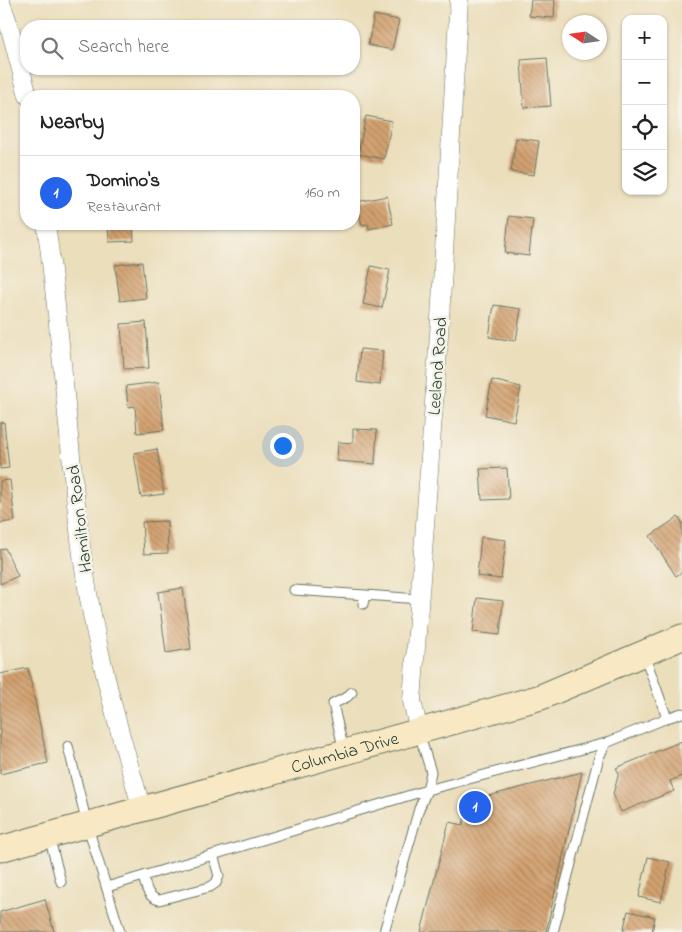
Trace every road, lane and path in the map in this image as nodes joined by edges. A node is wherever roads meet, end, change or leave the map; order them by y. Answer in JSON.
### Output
{"nodes":[{"id":1,"x":0,"y":0,"type":"edge"},
{"id":2,"x":459,"y":0,"type":"edge"},
{"id":3,"x":20,"y":66,"type":"edge"},
{"id":4,"x":22,"y":75,"type":"edge"},
{"id":5,"x":26,"y":90,"type":"edge"},
{"id":6,"x":47,"y":230,"type":"edge"},
{"id":7,"x":294,"y":590,"type":"dead end"},
{"id":8,"x":420,"y":599,"type":"junction"},
{"id":9,"x":682,"y":637,"type":"edge"},
{"id":10,"x":643,"y":653,"type":"junction"},
{"id":11,"x":352,"y":692,"type":"dead end"},
{"id":12,"x":682,"y":713,"type":"edge"},
{"id":13,"x":666,"y":718,"type":"junction"},
{"id":14,"x":419,"y":731,"type":"junction"},
{"id":15,"x":606,"y":743,"type":"junction"},
{"id":16,"x":68,"y":746,"type":"dead end"},
{"id":17,"x":344,"y":752,"type":"junction"},
{"id":18,"x":427,"y":790,"type":"junction"},
{"id":19,"x":142,"y":809,"type":"junction"},
{"id":20,"x":87,"y":824,"type":"junction"},
{"id":21,"x":48,"y":835,"type":"junction"},
{"id":22,"x":0,"y":849,"type":"edge"},
{"id":23,"x":213,"y":855,"type":"junction"},
{"id":24,"x":143,"y":876,"type":"junction"},
{"id":25,"x":60,"y":882,"type":"dead end"},
{"id":26,"x":107,"y":887,"type":"junction"},
{"id":27,"x":120,"y":932,"type":"edge"},
{"id":28,"x":384,"y":932,"type":"edge"},
{"id":29,"x":553,"y":932,"type":"edge"}],
"edges":[{"from":1,"to":3,"type":"street"},
{"from":2,"to":8,"type":"street","name":"Leeland Road"},
{"from":4,"to":5,"type":"street"},
{"from":6,"to":19,"type":"street","name":"Hamilton Road"},
{"from":7,"to":8,"type":"lane"},
{"from":8,"to":14,"type":"street","name":"Leeland Road"},
{"from":9,"to":10,"type":"main road","name":"Columbia Drive"},
{"from":10,"to":13,"type":"lane"},
{"from":10,"to":14,"type":"main road","name":"Columbia Drive"},
{"from":11,"to":17,"type":"lane"},
{"from":12,"to":13,"type":"lane"},
{"from":13,"to":15,"type":"lane"},
{"from":14,"to":17,"type":"main road","name":"Columbia Drive"},
{"from":14,"to":18,"type":"lane"},
{"from":15,"to":18,"type":"lane"},
{"from":15,"to":29,"type":"lane"},
{"from":16,"to":20,"type":"lane"},
{"from":17,"to":19,"type":"main road","name":"Columbia Drive"},
{"from":18,"to":23,"type":"lane"},
{"from":18,"to":28,"type":"lane"},
{"from":19,"to":20,"type":"main road","name":"Columbia Drive"},
{"from":20,"to":21,"type":"main road","name":"Columbia Drive"},
{"from":20,"to":26,"type":"lane"},
{"from":21,"to":22,"type":"main road","name":"Columbia Drive"},
{"from":21,"to":25,"type":"lane"},
{"from":23,"to":24,"type":"lane"},
{"from":23,"to":24,"type":"lane"},
{"from":24,"to":26,"type":"lane"},
{"from":26,"to":27,"type":"lane"}]}
